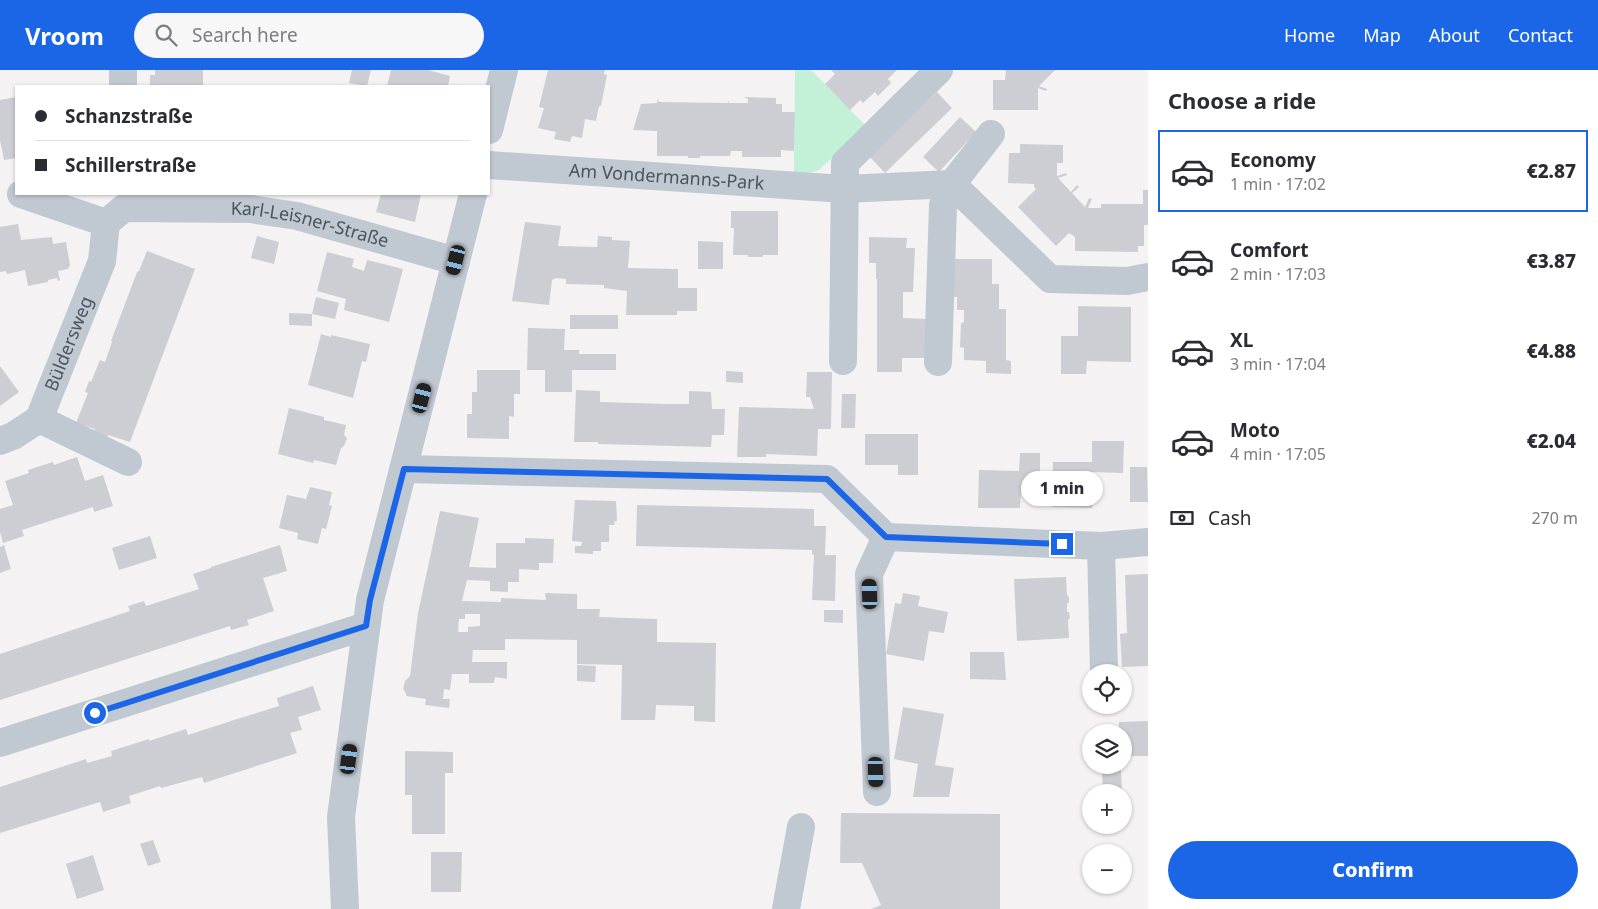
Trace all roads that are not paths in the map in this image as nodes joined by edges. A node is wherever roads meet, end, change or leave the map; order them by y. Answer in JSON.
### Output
{"nodes":[{"id":1,"x":123,"y":70,"type":"edge"},
{"id":2,"x":504,"y":70,"type":"edge"},
{"id":3,"x":939,"y":70,"type":"edge"},
{"id":4,"x":123,"y":85,"type":"edge"},
{"id":5,"x":490,"y":126,"type":"edge"},
{"id":6,"x":991,"y":134,"type":"dead end"},
{"id":7,"x":490,"y":165,"type":"edge"},
{"id":8,"x":952,"y":184,"type":"junction"},
{"id":9,"x":0,"y":189,"type":"edge"},
{"id":10,"x":844,"y":189,"type":"junction"},
{"id":11,"x":15,"y":192,"type":"edge"},
{"id":12,"x":28,"y":195,"type":"edge"},
{"id":13,"x":473,"y":195,"type":"edge"},
{"id":14,"x":118,"y":208,"type":"edge"},
{"id":15,"x":456,"y":260,"type":"junction"},
{"id":16,"x":1148,"y":277,"type":"edge"},
{"id":17,"x":843,"y":361,"type":"dead end"},
{"id":18,"x":938,"y":362,"type":"dead end"},
{"id":19,"x":39,"y":419,"type":"junction"},
{"id":20,"x":0,"y":441,"type":"edge"},
{"id":21,"x":128,"y":462,"type":"dead end"},
{"id":22,"x":404,"y":469,"type":"junction"},
{"id":23,"x":886,"y":537,"type":"junction"},
{"id":24,"x":1148,"y":542,"type":"edge"},
{"id":25,"x":1101,"y":546,"type":"junction"},
{"id":26,"x":366,"y":626,"type":"junction"},
{"id":27,"x":1104,"y":664,"type":"edge"},
{"id":28,"x":0,"y":743,"type":"edge"},
{"id":29,"x":877,"y":792,"type":"dead end"},
{"id":30,"x":801,"y":827,"type":"dead end"},
{"id":31,"x":345,"y":909,"type":"edge"},
{"id":32,"x":786,"y":909,"type":"edge"}],
"edges":[{"from":1,"to":4,"type":"street"},
{"from":2,"to":5,"type":"street"},
{"from":3,"to":10,"type":"street"},
{"from":6,"to":8,"type":"street"},
{"from":7,"to":10,"type":"street","name":"Am Vondermanns-Park"},
{"from":8,"to":10,"type":"street","name":"Am Vondermanns-Park"},
{"from":8,"to":16,"type":"street"},
{"from":8,"to":18,"type":"street"},
{"from":9,"to":11,"type":"street"},
{"from":10,"to":17,"type":"street"},
{"from":12,"to":14,"type":"street","name":"Karl-Leisner-Straße"},
{"from":13,"to":15,"type":"street"},
{"from":14,"to":15,"type":"street","name":"Karl-Leisner-Straße"},
{"from":14,"to":19,"type":"street","name":"Büldersweg"},
{"from":15,"to":22,"type":"street"},
{"from":19,"to":20,"type":"street"},
{"from":19,"to":21,"type":"street"},
{"from":22,"to":23,"type":"street"},
{"from":22,"to":26,"type":"street"},
{"from":23,"to":25,"type":"street"},
{"from":23,"to":29,"type":"street"},
{"from":24,"to":25,"type":"street"},
{"from":25,"to":27,"type":"street"},
{"from":26,"to":28,"type":"street"},
{"from":26,"to":31,"type":"street"},
{"from":30,"to":32,"type":"street"}]}
